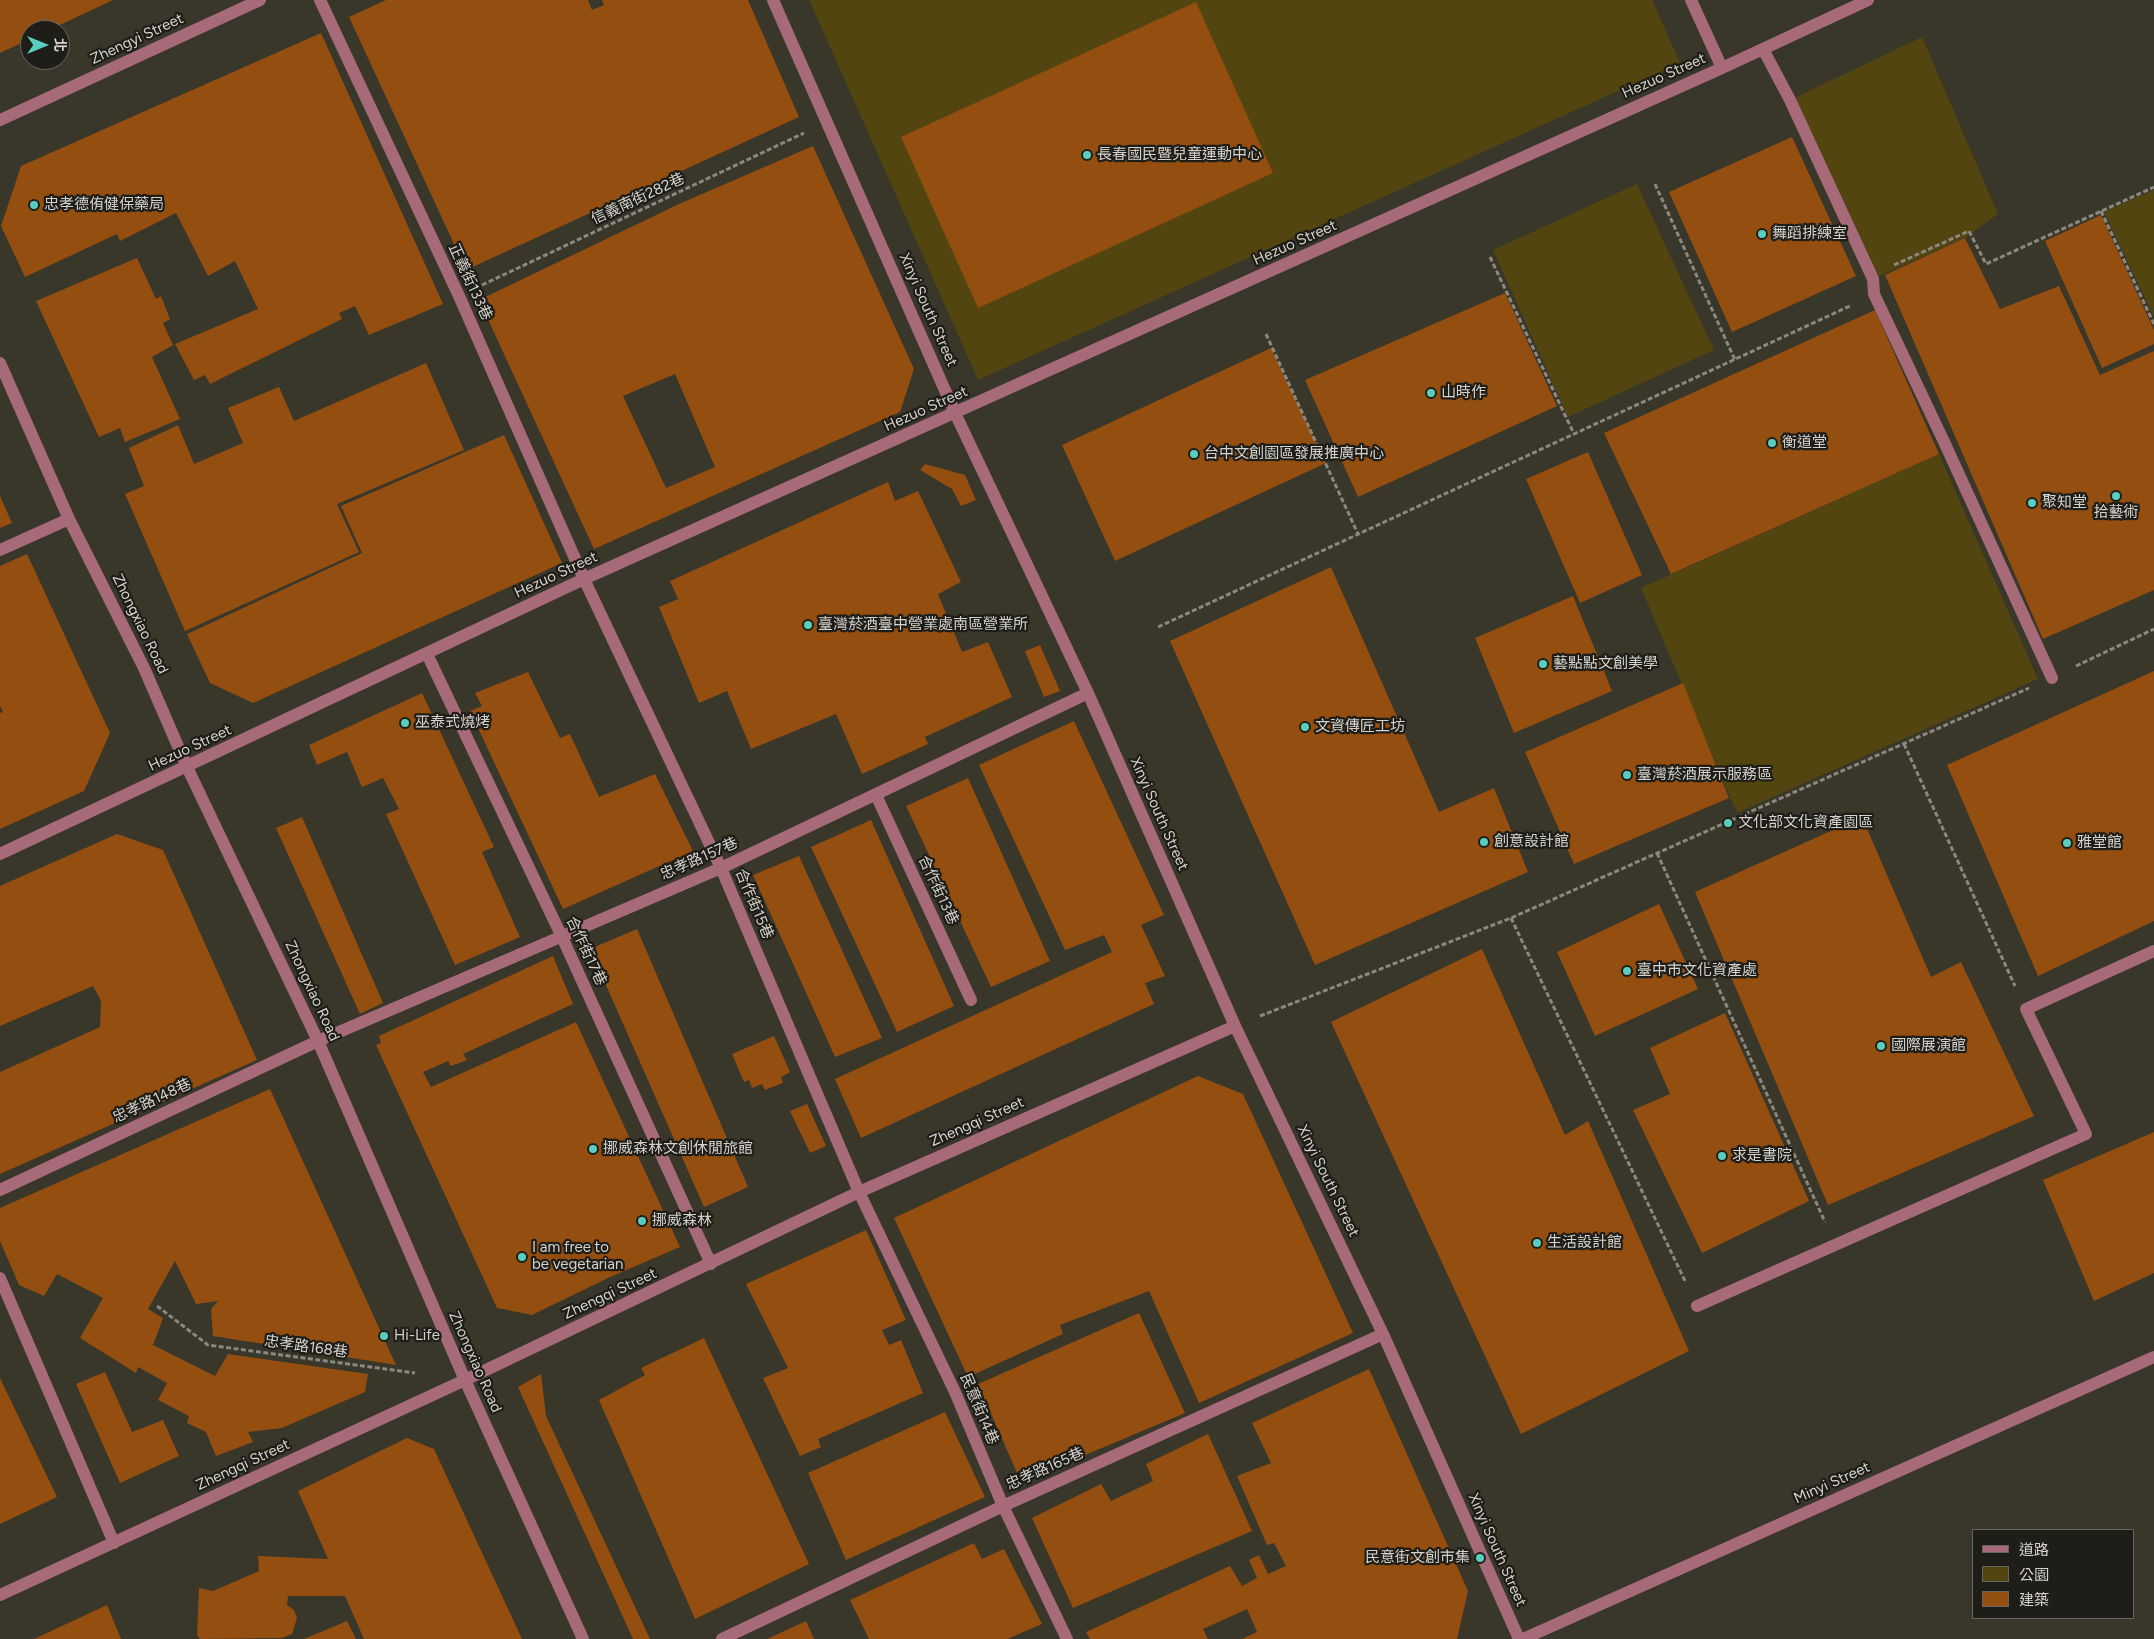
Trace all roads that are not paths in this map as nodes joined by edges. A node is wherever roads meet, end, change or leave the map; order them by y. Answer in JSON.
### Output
{"nodes":[{"id":1,"x":260,"y":0,"type":"edge"},
{"id":2,"x":320,"y":0,"type":"edge"},
{"id":3,"x":773,"y":0,"type":"edge"},
{"id":4,"x":1691,"y":0,"type":"edge"},
{"id":5,"x":1868,"y":0,"type":"edge"},
{"id":6,"x":1763,"y":49,"type":"junction"},
{"id":7,"x":1722,"y":68,"type":"junction"},
{"id":8,"x":0,"y":120,"type":"edge"},
{"id":9,"x":0,"y":363,"type":"edge"},
{"id":10,"x":956,"y":413,"type":"junction"},
{"id":11,"x":69,"y":519,"type":"junction"},
{"id":12,"x":0,"y":550,"type":"edge"},
{"id":13,"x":584,"y":579,"type":"junction"},
{"id":14,"x":427,"y":654,"type":"junction"},
{"id":15,"x":2052,"y":678,"type":"road end"},
{"id":16,"x":1088,"y":693,"type":"junction"},
{"id":17,"x":187,"y":767,"type":"junction"},
{"id":18,"x":876,"y":795,"type":"junction"},
{"id":19,"x":0,"y":854,"type":"edge"},
{"id":20,"x":721,"y":868,"type":"junction"},
{"id":21,"x":562,"y":937,"type":"junction"},
{"id":22,"x":2154,"y":951,"type":"edge"},
{"id":23,"x":971,"y":1000,"type":"dead end"},
{"id":24,"x":1235,"y":1026,"type":"junction"},
{"id":25,"x":318,"y":1041,"type":"junction"},
{"id":26,"x":0,"y":1190,"type":"edge"},
{"id":27,"x":860,"y":1192,"type":"junction"},
{"id":28,"x":711,"y":1264,"type":"junction"},
{"id":29,"x":0,"y":1278,"type":"edge"},
{"id":30,"x":1697,"y":1306,"type":"road end"},
{"id":31,"x":1383,"y":1334,"type":"junction"},
{"id":32,"x":2154,"y":1357,"type":"edge"},
{"id":33,"x":465,"y":1380,"type":"junction"},
{"id":34,"x":1003,"y":1506,"type":"junction"},
{"id":35,"x":114,"y":1542,"type":"junction"},
{"id":36,"x":0,"y":1595,"type":"edge"},
{"id":37,"x":584,"y":1639,"type":"edge"},
{"id":38,"x":722,"y":1639,"type":"edge"},
{"id":39,"x":1066,"y":1639,"type":"edge"},
{"id":40,"x":1520,"y":1639,"type":"edge"},
{"id":41,"x":1523,"y":1639,"type":"edge"}],
"edges":[{"from":1,"to":8,"type":"street","name":"Zhengyi Street"},
{"from":2,"to":13,"type":"street","name":"正義街133巷"},
{"from":3,"to":10,"type":"street","name":"Xinyi South Street"},
{"from":4,"to":7,"type":"street"},
{"from":5,"to":6,"type":"street","name":"Hezuo Street"},
{"from":6,"to":7,"type":"street","name":"Hezuo Street"},
{"from":6,"to":15,"type":"street"},
{"from":7,"to":10,"type":"street","name":"Hezuo Street"},
{"from":9,"to":11,"type":"street","name":"Zhongxiao Road"},
{"from":10,"to":13,"type":"street","name":"Hezuo Street"},
{"from":10,"to":16,"type":"street","name":"Xinyi South Street"},
{"from":11,"to":12,"type":"street"},
{"from":11,"to":17,"type":"street","name":"Zhongxiao Road"},
{"from":13,"to":14,"type":"street","name":"Hezuo Street"},
{"from":13,"to":20,"type":"street","name":"合作街15巷"},
{"from":14,"to":17,"type":"street","name":"Hezuo Street"},
{"from":14,"to":21,"type":"street","name":"合作街17巷"},
{"from":16,"to":18,"type":"street","name":"忠孝路157巷"},
{"from":16,"to":24,"type":"street","name":"Xinyi South Street"},
{"from":17,"to":19,"type":"street","name":"Hezuo Street"},
{"from":17,"to":25,"type":"street","name":"Zhongxiao Road"},
{"from":18,"to":20,"type":"street","name":"忠孝路157巷"},
{"from":18,"to":23,"type":"street","name":"合作街13巷"},
{"from":20,"to":21,"type":"street","name":"忠孝路157巷"},
{"from":20,"to":27,"type":"street","name":"合作街15巷"},
{"from":21,"to":25,"type":"street","name":"忠孝路157巷"},
{"from":21,"to":28,"type":"street","name":"合作街17巷"},
{"from":22,"to":30,"type":"street"},
{"from":24,"to":27,"type":"street","name":"Zhengqi Street"},
{"from":24,"to":31,"type":"street","name":"Xinyi South Street"},
{"from":25,"to":26,"type":"street","name":"忠孝路148巷"},
{"from":25,"to":33,"type":"street","name":"Zhongxiao Road"},
{"from":27,"to":28,"type":"street","name":"Zhengqi Street"},
{"from":27,"to":34,"type":"street","name":"民意街14巷"},
{"from":28,"to":33,"type":"street","name":"Zhengqi Street"},
{"from":29,"to":35,"type":"street"},
{"from":31,"to":34,"type":"street","name":"忠孝路165巷"},
{"from":31,"to":40,"type":"street","name":"Xinyi South Street"},
{"from":32,"to":41,"type":"street","name":"Minyi Street"},
{"from":33,"to":35,"type":"street","name":"Zhengqi Street"},
{"from":33,"to":37,"type":"street","name":"Zhongxiao Road"},
{"from":34,"to":38,"type":"street","name":"忠孝路165巷"},
{"from":34,"to":39,"type":"street","name":"民意街14巷"},
{"from":35,"to":36,"type":"street","name":"Zhengqi Street"}]}
